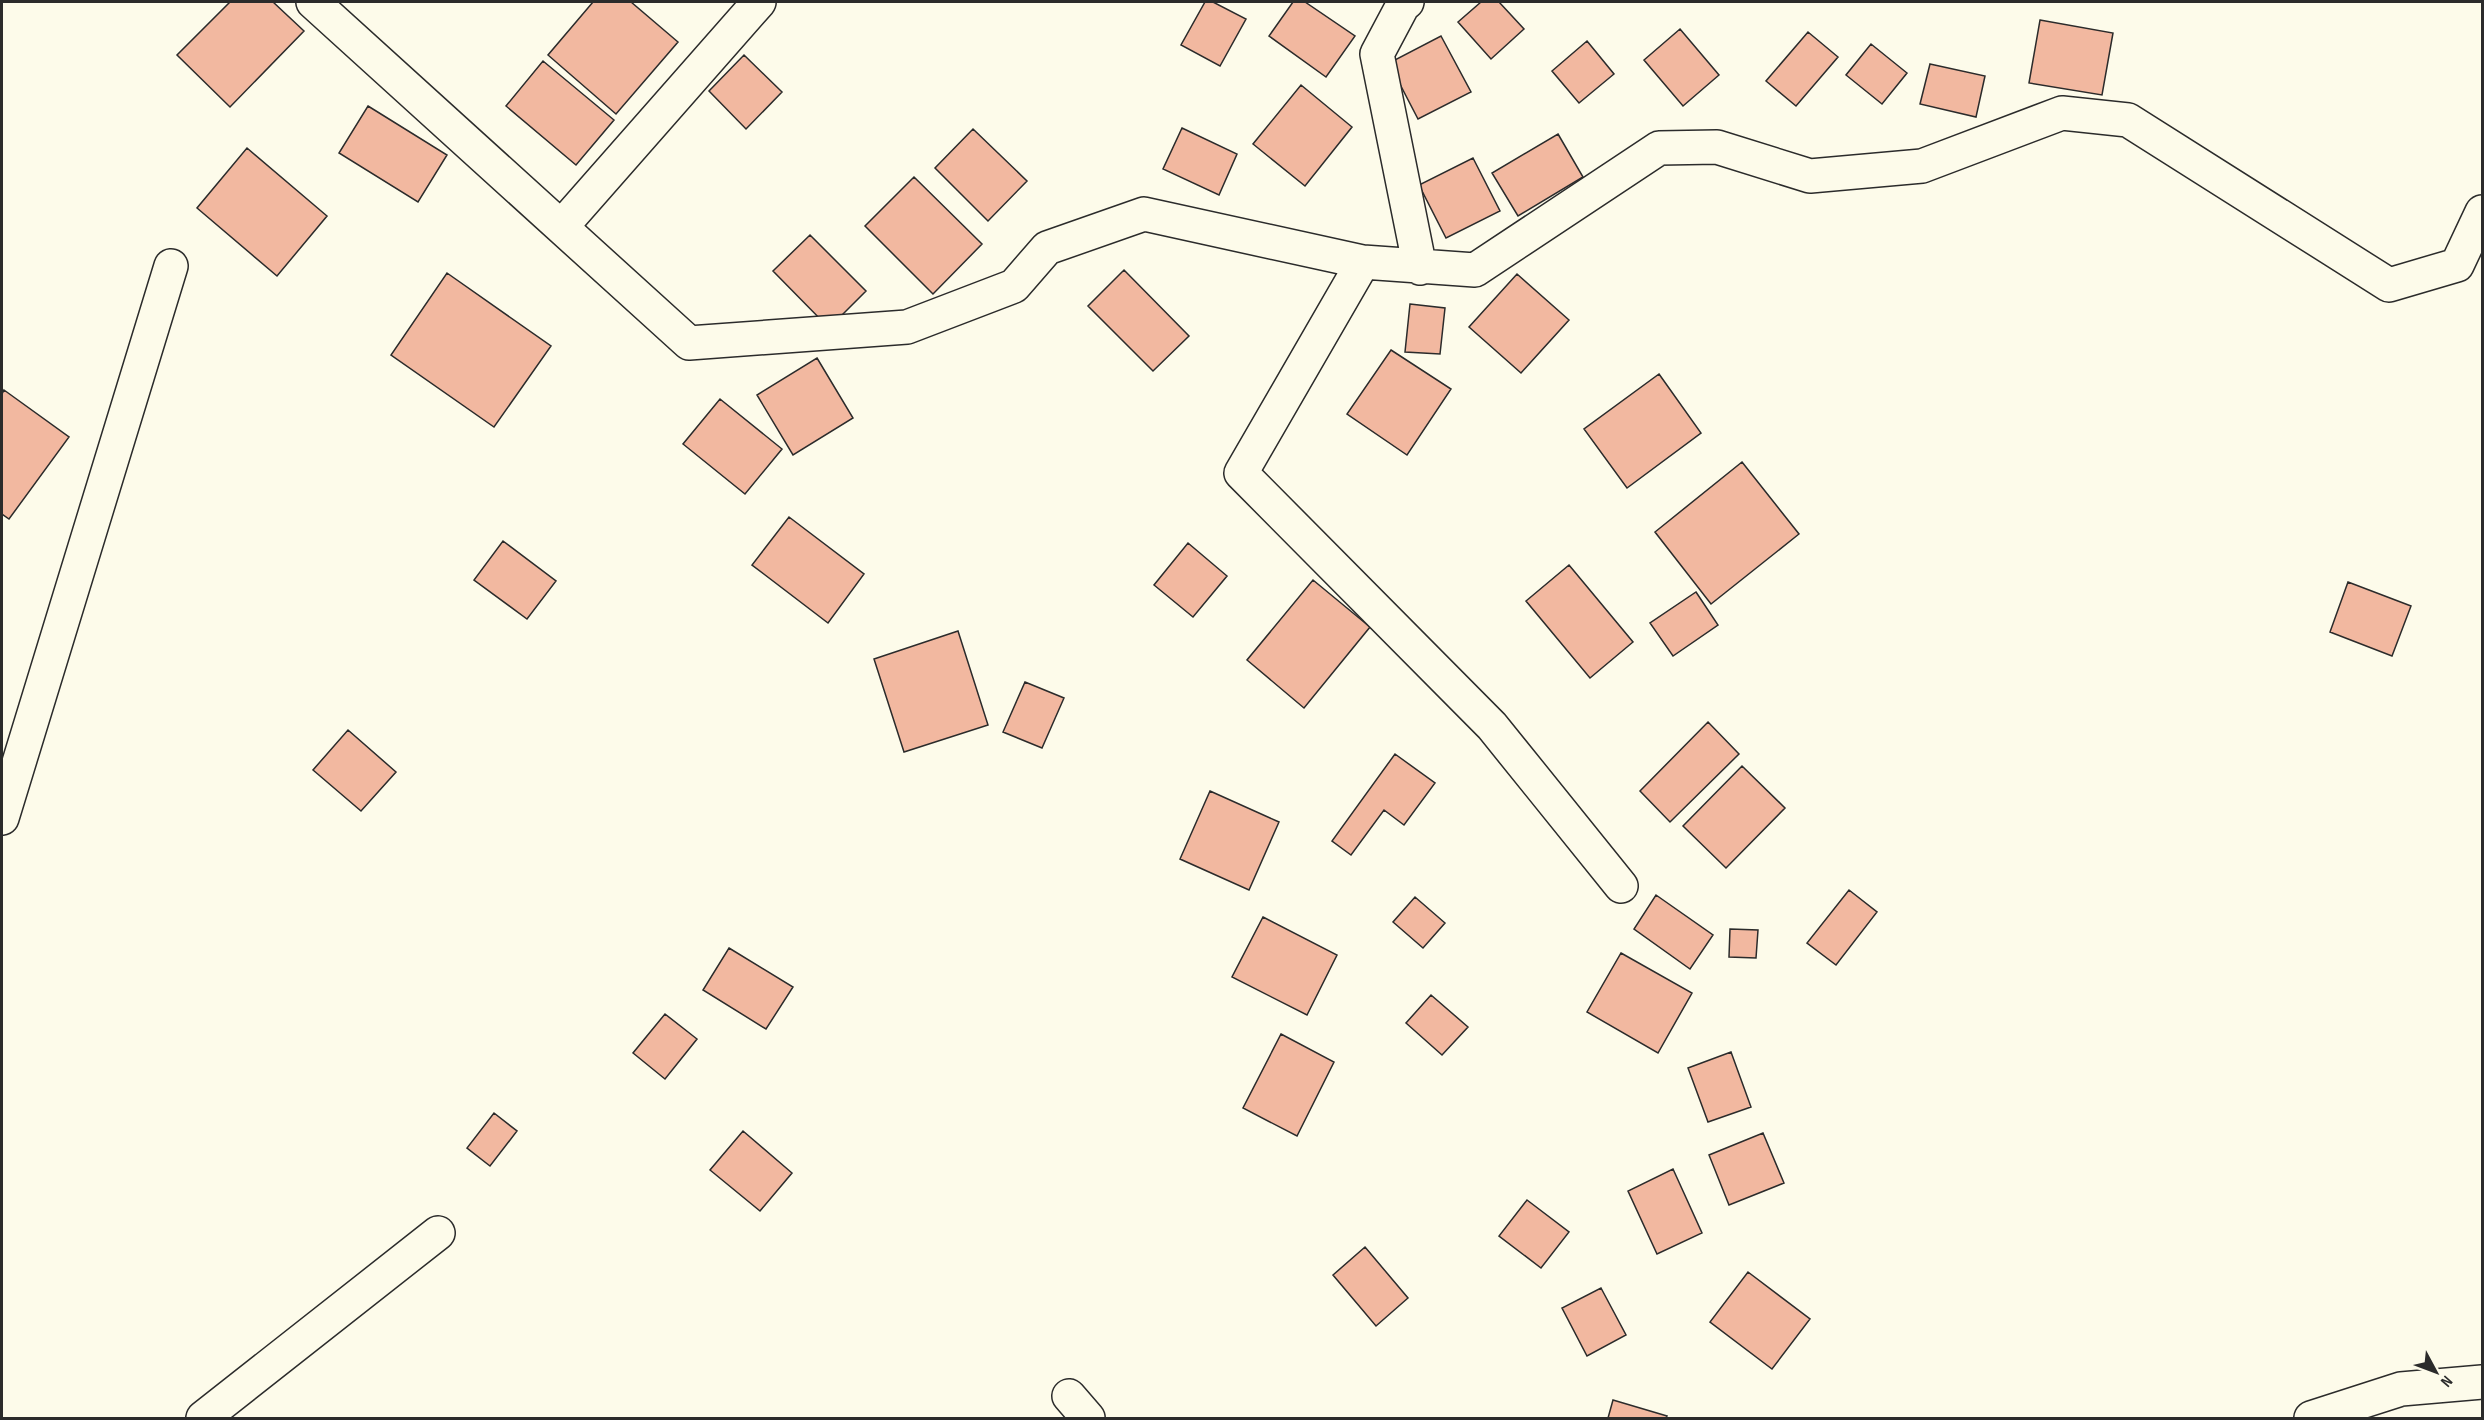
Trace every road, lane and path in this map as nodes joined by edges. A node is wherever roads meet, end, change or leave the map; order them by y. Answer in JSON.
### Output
{"nodes":[{"id":1,"x":313,"y":2,"type":"edge"},
{"id":2,"x":759,"y":2,"type":"edge"},
{"id":3,"x":1407,"y":2,"type":"edge"},
{"id":4,"x":2482,"y":212,"type":"edge"},
{"id":5,"x":562,"y":226,"type":"junction"},
{"id":6,"x":1363,"y":262,"type":"junction"},
{"id":7,"x":171,"y":266,"type":"dead end"},
{"id":8,"x":1420,"y":268,"type":"junction"},
{"id":9,"x":2,"y":818,"type":"edge"},
{"id":10,"x":1622,"y":886,"type":"dead end"},
{"id":11,"x":438,"y":1233,"type":"dead end"},
{"id":12,"x":2482,"y":1382,"type":"edge"},
{"id":13,"x":203,"y":1419,"type":"edge"},
{"id":14,"x":2311,"y":1419,"type":"edge"}],
"edges":[{"from":1,"to":5,"type":"street"},
{"from":2,"to":5,"type":"street"},
{"from":3,"to":8,"type":"street"},
{"from":4,"to":8,"type":"street"},
{"from":5,"to":6,"type":"street"},
{"from":6,"to":8,"type":"street"},
{"from":6,"to":10,"type":"street"},
{"from":7,"to":9,"type":"street"},
{"from":11,"to":13,"type":"street"},
{"from":12,"to":14,"type":"street"}]}
